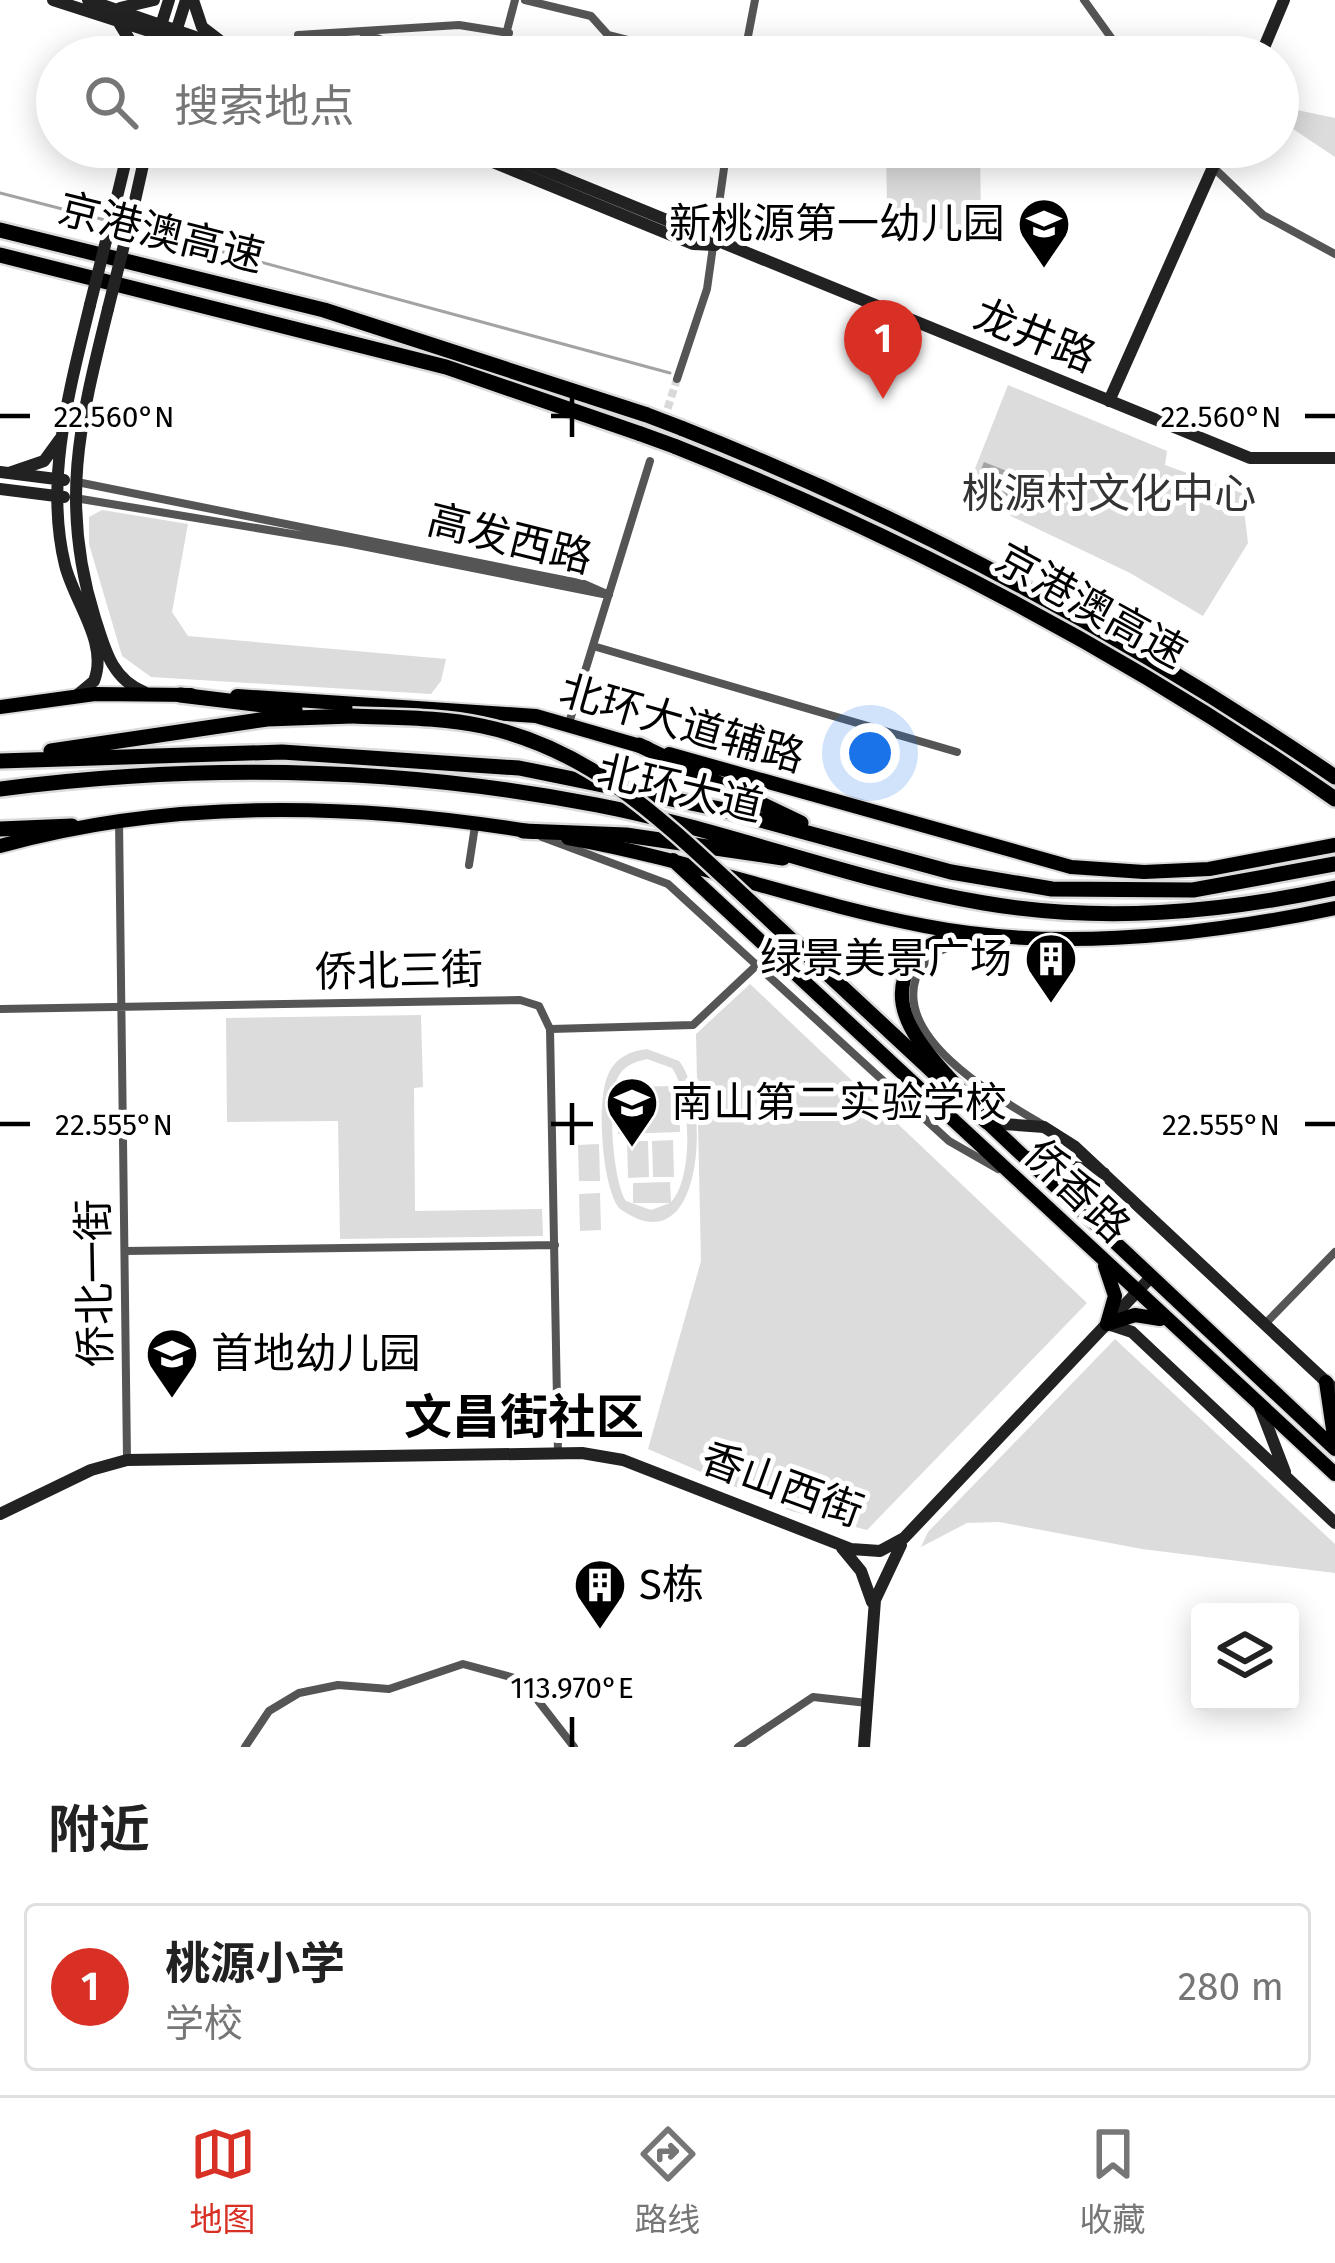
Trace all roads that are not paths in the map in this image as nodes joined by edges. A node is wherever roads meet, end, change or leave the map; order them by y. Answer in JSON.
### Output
{"nodes":[{"id":1,"x":53,"y":0,"type":"edge"},
{"id":2,"x":88,"y":0,"type":"edge"},
{"id":3,"x":154,"y":0,"type":"edge"},
{"id":4,"x":169,"y":0,"type":"edge"},
{"id":5,"x":190,"y":0,"type":"edge"},
{"id":6,"x":514,"y":0,"type":"edge"},
{"id":7,"x":525,"y":0,"type":"edge"},
{"id":8,"x":755,"y":0,"type":"edge"},
{"id":9,"x":1084,"y":0,"type":"edge"},
{"id":10,"x":1284,"y":0,"type":"edge"},
{"id":11,"x":113,"y":12,"type":"junction"},
{"id":12,"x":160,"y":27,"type":"junction"},
{"id":13,"x":359,"y":31,"type":"junction"},
{"id":14,"x":175,"y":33,"type":"junction"},
{"id":15,"x":509,"y":33,"type":"junction"},
{"id":16,"x":298,"y":35,"type":"dead end"},
{"id":17,"x":131,"y":36,"type":"edge"},
{"id":18,"x":157,"y":36,"type":"edge"},
{"id":19,"x":174,"y":36,"type":"edge"},
{"id":20,"x":183,"y":36,"type":"edge"},
{"id":21,"x":211,"y":36,"type":"edge"},
{"id":22,"x":372,"y":36,"type":"edge"},
{"id":23,"x":508,"y":36,"type":"edge"},
{"id":24,"x":612,"y":36,"type":"edge"},
{"id":25,"x":749,"y":36,"type":"edge"},
{"id":26,"x":1110,"y":36,"type":"edge"},
{"id":27,"x":1269,"y":36,"type":"edge"},
{"id":28,"x":124,"y":168,"type":"edge"},
{"id":29,"x":142,"y":168,"type":"edge"},
{"id":30,"x":507,"y":168,"type":"edge"},
{"id":31,"x":540,"y":168,"type":"edge"},
{"id":32,"x":725,"y":168,"type":"edge"},
{"id":33,"x":1212,"y":170,"type":"joint"},
{"id":34,"x":0,"y":230,"type":"edge"},
{"id":35,"x":716,"y":245,"type":"junction"},
{"id":36,"x":1335,"y":254,"type":"edge"},
{"id":37,"x":0,"y":255,"type":"edge"},
{"id":38,"x":677,"y":379,"type":"tunnel mouth"},
{"id":39,"x":1109,"y":401,"type":"junction"},
{"id":40,"x":65,"y":426,"type":"junction"},
{"id":41,"x":1335,"y":458,"type":"edge"},
{"id":42,"x":650,"y":461,"type":"dead end"},
{"id":43,"x":4,"y":472,"type":"edge"},
{"id":44,"x":58,"y":479,"type":"junction"},
{"id":45,"x":74,"y":481,"type":"junction"},
{"id":46,"x":0,"y":489,"type":"edge"},
{"id":47,"x":58,"y":496,"type":"junction"},
{"id":48,"x":73,"y":498,"type":"junction"},
{"id":49,"x":609,"y":595,"type":"junction"},
{"id":50,"x":593,"y":646,"type":"junction"},
{"id":51,"x":144,"y":692,"type":"junction"},
{"id":52,"x":180,"y":695,"type":"junction"},
{"id":53,"x":75,"y":696,"type":"junction"},
{"id":54,"x":0,"y":706,"type":"edge"},
{"id":55,"x":352,"y":716,"type":"junction"},
{"id":56,"x":569,"y":723,"type":"junction"},
{"id":57,"x":639,"y":745,"type":"junction"},
{"id":58,"x":957,"y":752,"type":"dead end"},
{"id":59,"x":0,"y":761,"type":"edge"},
{"id":60,"x":1335,"y":778,"type":"edge"},
{"id":61,"x":0,"y":789,"type":"edge"},
{"id":62,"x":1332,"y":797,"type":"edge"},
{"id":63,"x":119,"y":818,"type":"junction"},
{"id":64,"x":72,"y":826,"type":"junction"},
{"id":65,"x":475,"y":826,"type":"junction"},
{"id":66,"x":0,"y":829,"type":"edge"},
{"id":67,"x":524,"y":831,"type":"junction"},
{"id":68,"x":830,"y":837,"type":"junction"},
{"id":69,"x":0,"y":846,"type":"edge"},
{"id":70,"x":1335,"y":849,"type":"edge"},
{"id":71,"x":669,"y":857,"type":"junction"},
{"id":72,"x":1335,"y":864,"type":"edge"},
{"id":73,"x":469,"y":865,"type":"dead end"},
{"id":74,"x":833,"y":865,"type":"junction"},
{"id":75,"x":1261,"y":879,"type":"junction"},
{"id":76,"x":1335,"y":887,"type":"edge"},
{"id":77,"x":1335,"y":908,"type":"edge"},
{"id":78,"x":999,"y":934,"type":"junction"},
{"id":79,"x":758,"y":964,"type":"junction"},
{"id":80,"x":122,"y":1004,"type":"junction"},
{"id":81,"x":0,"y":1009,"type":"edge"},
{"id":82,"x":550,"y":1029,"type":"junction"},
{"id":83,"x":987,"y":1122,"type":"junction"},
{"id":84,"x":1050,"y":1129,"type":"junction"},
{"id":85,"x":1028,"y":1157,"type":"junction"},
{"id":86,"x":1105,"y":1174,"type":"junction"},
{"id":87,"x":1016,"y":1178,"type":"junction"},
{"id":88,"x":556,"y":1245,"type":"junction"},
{"id":89,"x":125,"y":1251,"type":"junction"},
{"id":90,"x":1335,"y":1252,"type":"edge"},
{"id":91,"x":1099,"y":1257,"type":"junction"},
{"id":92,"x":1151,"y":1276,"type":"junction"},
{"id":93,"x":1136,"y":1292,"type":"junction"},
{"id":94,"x":1107,"y":1324,"type":"junction"},
{"id":95,"x":1171,"y":1324,"type":"junction"},
{"id":96,"x":1264,"y":1325,"type":"junction"},
{"id":97,"x":1220,"y":1340,"type":"junction"},
{"id":98,"x":1205,"y":1356,"type":"junction"},
{"id":99,"x":1330,"y":1386,"type":"edge"},
{"id":100,"x":1260,"y":1406,"type":"junction"},
{"id":101,"x":1335,"y":1446,"type":"edge"},
{"id":102,"x":559,"y":1453,"type":"junction"},
{"id":103,"x":127,"y":1460,"type":"junction"},
{"id":104,"x":1335,"y":1474,"type":"edge"},
{"id":105,"x":1287,"y":1480,"type":"junction"},
{"id":106,"x":0,"y":1514,"type":"edge"},
{"id":107,"x":1335,"y":1523,"type":"edge"},
{"id":108,"x":904,"y":1538,"type":"junction"},
{"id":109,"x":836,"y":1544,"type":"junction"},
{"id":110,"x":873,"y":1613,"type":"junction"},
{"id":111,"x":867,"y":1702,"type":"junction"},
{"id":112,"x":245,"y":1747,"type":"edge"},
{"id":113,"x":574,"y":1747,"type":"edge"},
{"id":114,"x":738,"y":1747,"type":"edge"},
{"id":115,"x":864,"y":1747,"type":"edge"}],
"edges":[{"from":1,"to":11,"type":"street"},
{"from":2,"to":11,"type":"street"},
{"from":3,"to":11,"type":"street"},
{"from":4,"to":12,"type":"street"},
{"from":5,"to":14,"type":"street"},
{"from":5,"to":21,"type":"street"},
{"from":6,"to":15,"type":"street"},
{"from":7,"to":24,"type":"street"},
{"from":8,"to":25,"type":"street"},
{"from":9,"to":26,"type":"street"},
{"from":10,"to":27,"type":"street"},
{"from":11,"to":12,"type":"street"},
{"from":11,"to":17,"type":"street"},
{"from":12,"to":14,"type":"street"},
{"from":12,"to":18,"type":"street"},
{"from":13,"to":15,"type":"street"},
{"from":13,"to":16,"type":"street"},
{"from":13,"to":22,"type":"street"},
{"from":14,"to":19,"type":"street"},
{"from":14,"to":20,"type":"street"},
{"from":15,"to":23,"type":"street"},
{"from":28,"to":40,"type":"street","bridge":true},
{"from":29,"to":45,"type":"street","bridge":true},
{"from":30,"to":35,"type":"street","name":"龙井路"},
{"from":31,"to":35,"type":"street","name":"龙井路"},
{"from":32,"to":35,"type":"street"},
{"from":33,"to":36,"type":"street"},
{"from":33,"to":39,"type":"street"},
{"from":34,"to":60,"type":"highway","name":"京港澳高速","bridge":true},
{"from":35,"to":38,"type":"street"},
{"from":35,"to":39,"type":"street","name":"龙井路"},
{"from":37,"to":62,"type":"highway","name":"京港澳高速","bridge":true},
{"from":39,"to":41,"type":"street","name":"龙井路"},
{"from":40,"to":43,"type":"street"},
{"from":40,"to":44,"type":"street"},
{"from":42,"to":49,"type":"street"},
{"from":43,"to":44,"type":"street"},
{"from":44,"to":45,"type":"street"},
{"from":44,"to":47,"type":"street"},
{"from":45,"to":48,"type":"street"},
{"from":45,"to":49,"type":"street","name":"高发西路"},
{"from":46,"to":47,"type":"street"},
{"from":47,"to":48,"type":"street"},
{"from":47,"to":53,"type":"street"},
{"from":48,"to":49,"type":"street","name":"高发西路"},
{"from":48,"to":51,"type":"street"},
{"from":49,"to":50,"type":"street"},
{"from":50,"to":56,"type":"street"},
{"from":50,"to":58,"type":"street"},
{"from":51,"to":52,"type":"main road","name":"北环大道辅路"},
{"from":51,"to":53,"type":"main road","name":"北环大道辅路"},
{"from":52,"to":55,"type":"highway"},
{"from":52,"to":56,"type":"main road","name":"北环大道辅路"},
{"from":53,"to":54,"type":"main road","name":"北环大道辅路"},
{"from":55,"to":59,"type":"highway"},
{"from":55,"to":83,"type":"highway","bridge":true},
{"from":56,"to":57,"type":"main road","name":"北环大道辅路"},
{"from":57,"to":68,"type":"highway"},
{"from":57,"to":70,"type":"main road","name":"北环大道辅路"},
{"from":59,"to":68,"type":"highway","name":"北环大道"},
{"from":61,"to":74,"type":"highway","name":"北环大道"},
{"from":63,"to":64,"type":"main road"},
{"from":63,"to":65,"type":"main road"},
{"from":63,"to":80,"type":"street","name":"侨北一街"},
{"from":64,"to":66,"type":"highway"},
{"from":64,"to":69,"type":"main road"},
{"from":65,"to":67,"type":"main road"},
{"from":65,"to":73,"type":"street"},
{"from":67,"to":71,"type":"main road"},
{"from":67,"to":74,"type":"highway"},
{"from":67,"to":79,"type":"street"},
{"from":68,"to":75,"type":"highway","name":"北环大道"},
{"from":70,"to":75,"type":"highway"},
{"from":71,"to":78,"type":"main road"},
{"from":71,"to":87,"type":"main road","name":"侨香路"},
{"from":72,"to":75,"type":"highway","name":"北环大道"},
{"from":74,"to":76,"type":"highway","name":"北环大道"},
{"from":77,"to":78,"type":"main road"},
{"from":78,"to":83,"type":"main road","name":"侨香路"},
{"from":78,"to":84,"type":"street"},
{"from":79,"to":82,"type":"street"},
{"from":79,"to":87,"type":"street"},
{"from":80,"to":81,"type":"street","name":"侨北三街"},
{"from":80,"to":82,"type":"street","name":"侨北三街"},
{"from":80,"to":89,"type":"street","name":"侨北一街"},
{"from":82,"to":88,"type":"street"},
{"from":83,"to":84,"type":"street"},
{"from":83,"to":85,"type":"main road","name":"侨香路"},
{"from":84,"to":86,"type":"street"},
{"from":85,"to":86,"type":"street"},
{"from":85,"to":92,"type":"main road","name":"侨香路"},
{"from":86,"to":96,"type":"street"},
{"from":87,"to":91,"type":"main road","name":"侨香路"},
{"from":88,"to":89,"type":"street"},
{"from":88,"to":102,"type":"street"},
{"from":89,"to":103,"type":"street","name":"侨北一街"},
{"from":90,"to":96,"type":"street"},
{"from":91,"to":93,"type":"main road","name":"侨香路"},
{"from":91,"to":94,"type":"main road"},
{"from":92,"to":93,"type":"street","name":"香山西街"},
{"from":92,"to":97,"type":"main road","name":"侨香路"},
{"from":93,"to":94,"type":"street","name":"香山西街"},
{"from":93,"to":95,"type":"main road","name":"侨香路"},
{"from":94,"to":95,"type":"main road"},
{"from":94,"to":105,"type":"street"},
{"from":94,"to":108,"type":"street","name":"香山西街"},
{"from":95,"to":98,"type":"main road","name":"侨香路"},
{"from":96,"to":99,"type":"street"},
{"from":97,"to":98,"type":"main road"},
{"from":97,"to":101,"type":"main road","name":"侨香路"},
{"from":98,"to":100,"type":"main road","name":"侨香路"},
{"from":99,"to":101,"type":"main road"},
{"from":100,"to":104,"type":"main road","name":"侨香路"},
{"from":100,"to":105,"type":"street"},
{"from":102,"to":103,"type":"street","name":"香山西街"},
{"from":102,"to":109,"type":"street","name":"香山西街"},
{"from":103,"to":106,"type":"street","name":"香山西街"},
{"from":105,"to":107,"type":"street"},
{"from":108,"to":109,"type":"street","name":"香山西街"},
{"from":108,"to":110,"type":"street"},
{"from":109,"to":110,"type":"street"},
{"from":110,"to":111,"type":"street"},
{"from":111,"to":114,"type":"street"},
{"from":111,"to":115,"type":"street"},
{"from":112,"to":113,"type":"street"}]}
